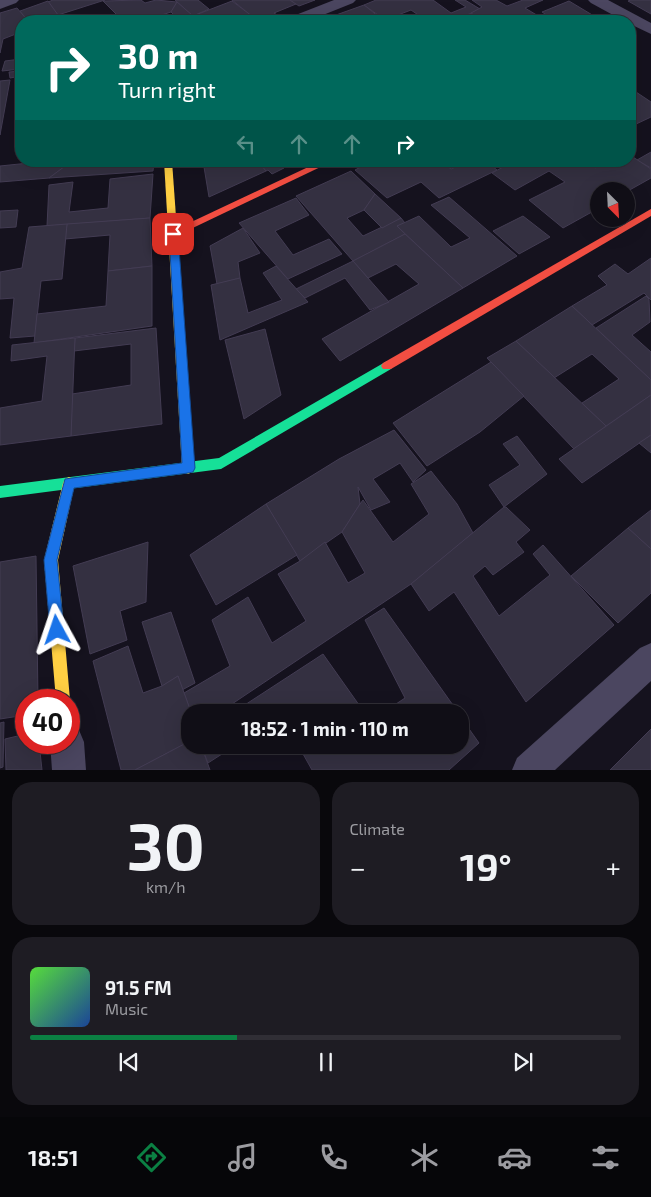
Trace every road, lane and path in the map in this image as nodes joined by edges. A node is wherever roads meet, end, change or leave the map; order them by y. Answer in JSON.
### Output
{"nodes":[{"id":1,"x":11,"y":0,"type":"edge"},
{"id":2,"x":348,"y":0,"type":"edge"},
{"id":3,"x":596,"y":0,"type":"edge"},
{"id":4,"x":0,"y":4,"type":"edge"},
{"id":5,"x":309,"y":15,"type":"edge"},
{"id":6,"x":622,"y":15,"type":"edge"},
{"id":7,"x":636,"y":23,"type":"edge"},
{"id":8,"x":651,"y":29,"type":"edge"},
{"id":9,"x":168,"y":167,"type":"edge"},
{"id":10,"x":316,"y":167,"type":"edge"},
{"id":11,"x":651,"y":212,"type":"edge"},
{"id":12,"x":173,"y":234,"type":"junction"},
{"id":13,"x":188,"y":468,"type":"junction"},
{"id":14,"x":69,"y":483,"type":"junction"},
{"id":15,"x":0,"y":492,"type":"edge"},
{"id":16,"x":651,"y":659,"type":"edge"},
{"id":17,"x":62,"y":689,"type":"edge"},
{"id":18,"x":68,"y":754,"type":"edge"},
{"id":19,"x":69,"y":770,"type":"edge"},
{"id":20,"x":529,"y":770,"type":"edge"}],
"edges":[{"from":1,"to":4,"type":"street"},
{"from":2,"to":5,"type":"street"},
{"from":3,"to":6,"type":"street"},
{"from":7,"to":8,"type":"street"},
{"from":9,"to":12,"type":"street"},
{"from":10,"to":12,"type":"street"},
{"from":11,"to":13,"type":"street"},
{"from":12,"to":13,"type":"street"},
{"from":13,"to":14,"type":"street"},
{"from":14,"to":15,"type":"street"},
{"from":14,"to":17,"type":"street"},
{"from":16,"to":20,"type":"street"},
{"from":18,"to":19,"type":"street"}]}
